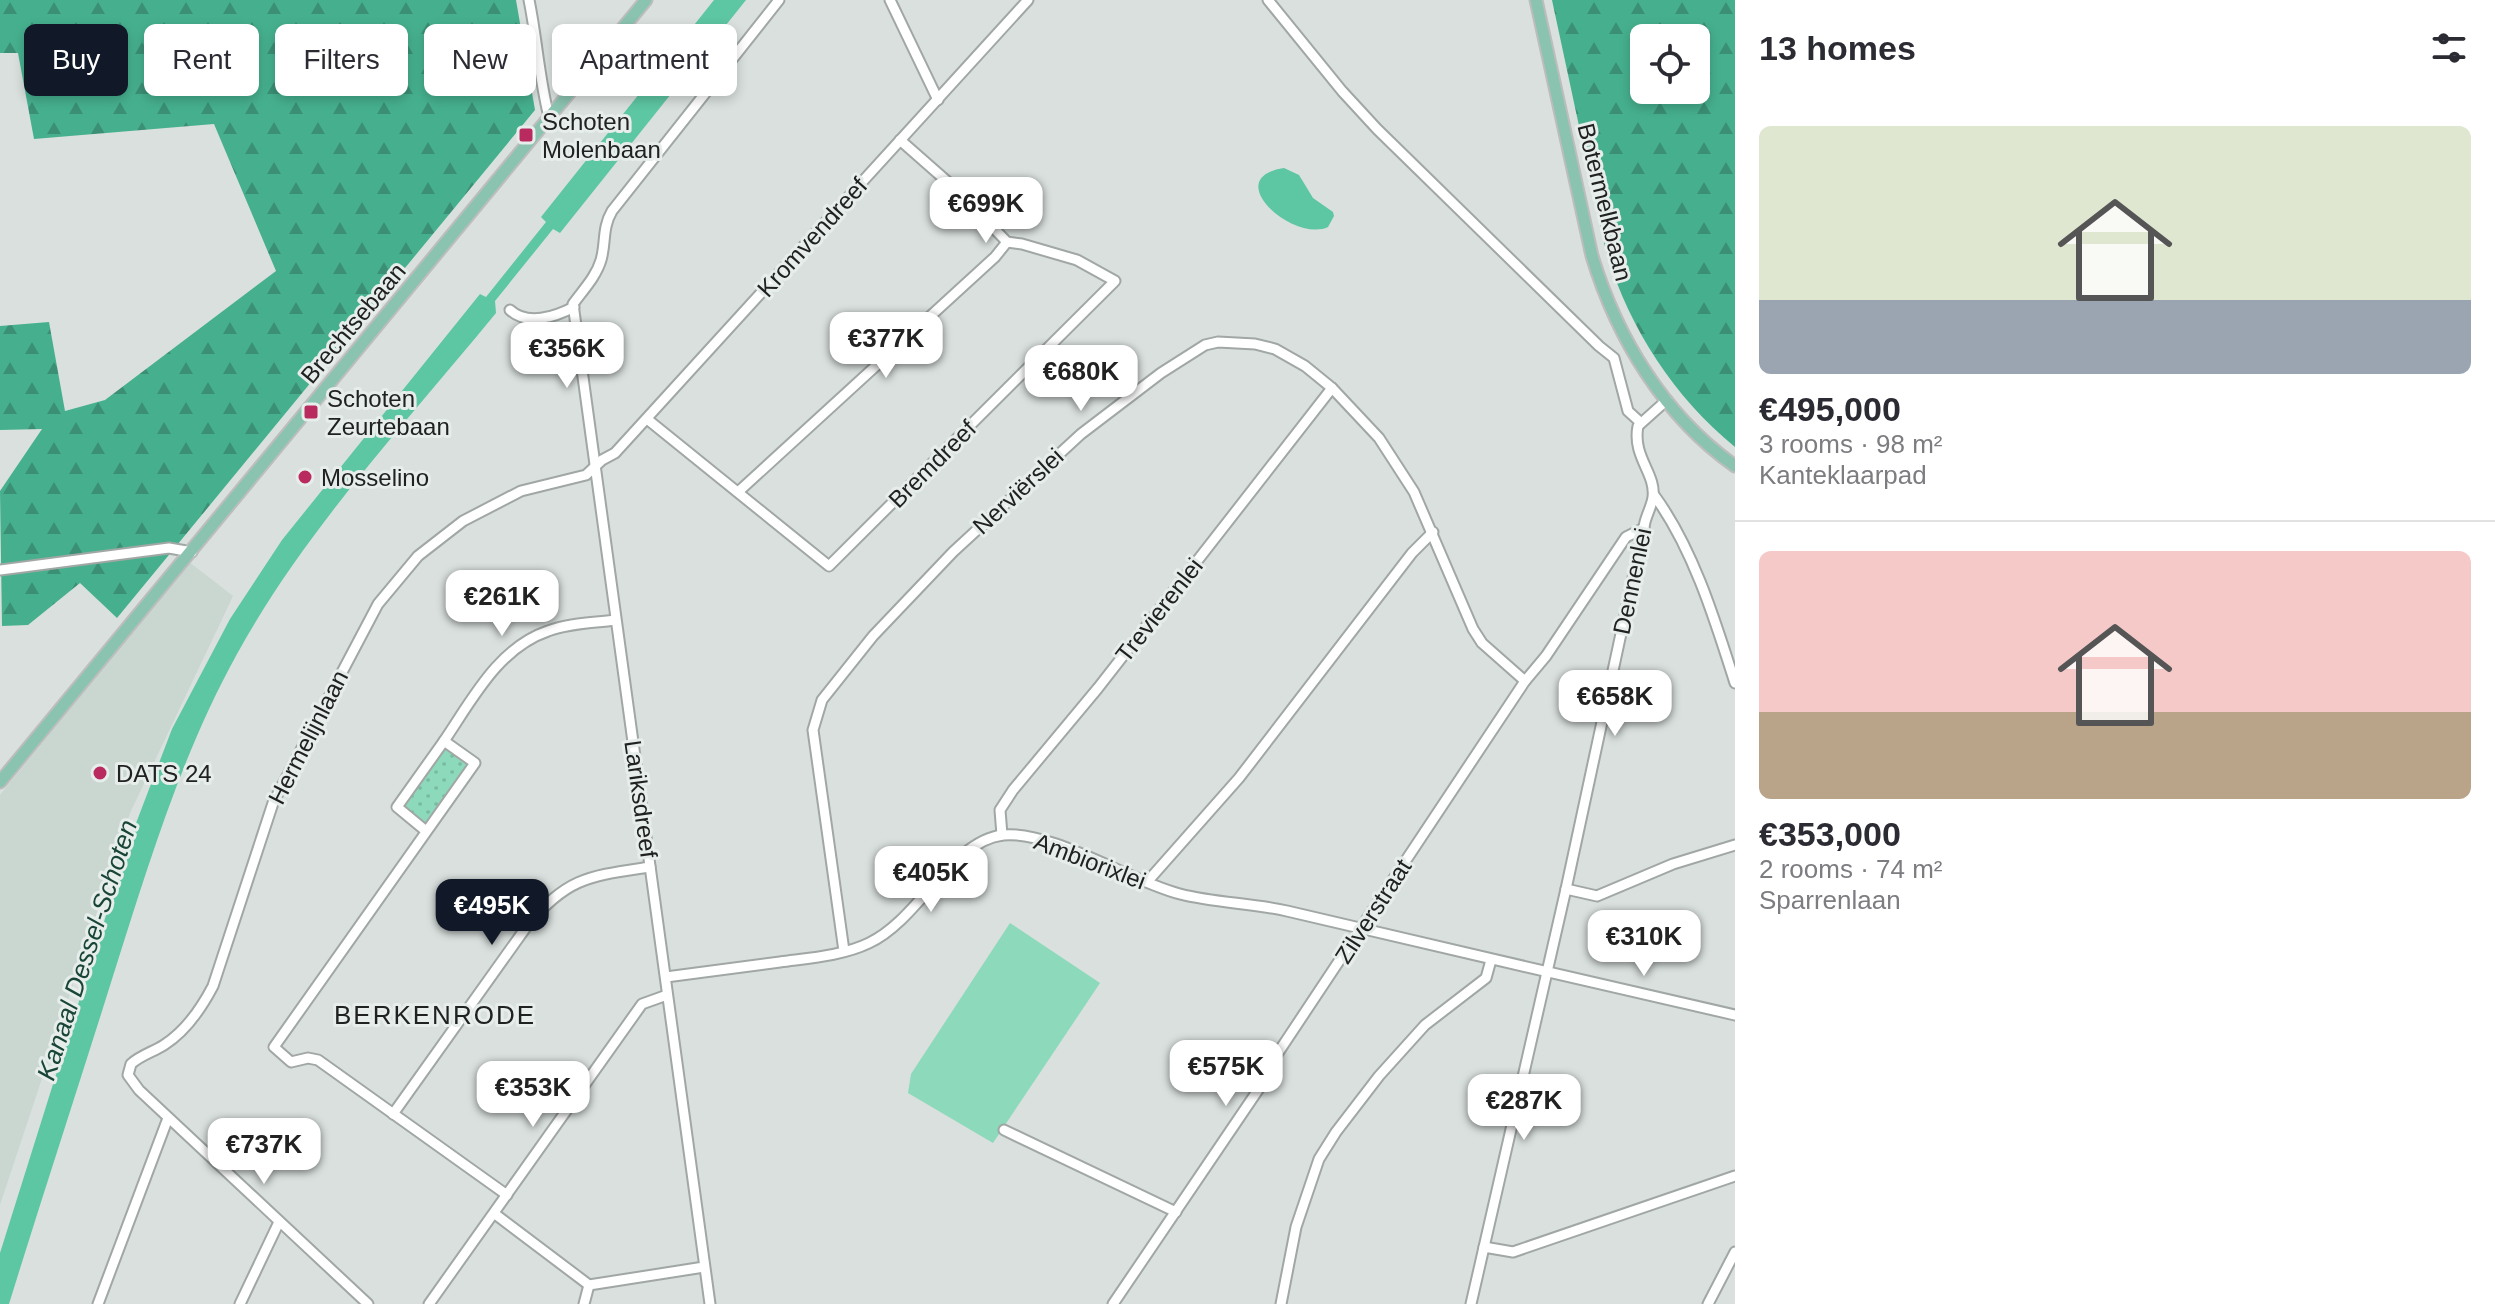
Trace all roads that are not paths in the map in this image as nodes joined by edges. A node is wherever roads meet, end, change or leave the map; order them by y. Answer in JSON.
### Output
{"nodes":[{"id":1,"x":529,"y":0,"type":"edge"},
{"id":2,"x":646,"y":0,"type":"edge"},
{"id":3,"x":779,"y":0,"type":"edge"},
{"id":4,"x":890,"y":0,"type":"edge"},
{"id":5,"x":1028,"y":0,"type":"edge"},
{"id":6,"x":1268,"y":0,"type":"edge"},
{"id":7,"x":1536,"y":0,"type":"edge"},
{"id":8,"x":938,"y":100,"type":"junction"},
{"id":9,"x":549,"y":117,"type":"junction"},
{"id":10,"x":900,"y":140,"type":"junction"},
{"id":11,"x":1007,"y":242,"type":"junction"},
{"id":12,"x":574,"y":307,"type":"junction"},
{"id":13,"x":510,"y":310,"type":"dead end"},
{"id":14,"x":1332,"y":388,"type":"junction"},
{"id":15,"x":1667,"y":400,"type":"junction"},
{"id":16,"x":647,"y":419,"type":"junction"},
{"id":17,"x":1640,"y":422,"type":"junction"},
{"id":18,"x":1735,"y":466,"type":"edge"},
{"id":19,"x":594,"y":469,"type":"junction"},
{"id":20,"x":738,"y":492,"type":"junction"},
{"id":21,"x":1654,"y":495,"type":"junction"},
{"id":22,"x":1644,"y":528,"type":"junction"},
{"id":23,"x":1433,"y":532,"type":"junction"},
{"id":24,"x":192,"y":552,"type":"junction"},
{"id":25,"x":0,"y":570,"type":"edge"},
{"id":26,"x":615,"y":620,"type":"junction"},
{"id":27,"x":1525,"y":681,"type":"junction"},
{"id":28,"x":1735,"y":683,"type":"edge"},
{"id":29,"x":444,"y":741,"type":"junction"},
{"id":30,"x":0,"y":782,"type":"edge"},
{"id":31,"x":426,"y":831,"type":"junction"},
{"id":32,"x":1002,"y":835,"type":"junction"},
{"id":33,"x":1735,"y":845,"type":"edge"},
{"id":34,"x":650,"y":867,"type":"junction"},
{"id":35,"x":1147,"y":882,"type":"junction"},
{"id":36,"x":1566,"y":889,"type":"junction"},
{"id":37,"x":1362,"y":928,"type":"junction"},
{"id":38,"x":844,"y":951,"type":"junction"},
{"id":39,"x":1491,"y":960,"type":"junction"},
{"id":40,"x":1545,"y":972,"type":"junction"},
{"id":41,"x":666,"y":977,"type":"junction"},
{"id":42,"x":667,"y":995,"type":"junction"},
{"id":43,"x":1735,"y":1015,"type":"edge"},
{"id":44,"x":393,"y":1114,"type":"junction"},
{"id":45,"x":168,"y":1118,"type":"junction"},
{"id":46,"x":1004,"y":1130,"type":"dead end"},
{"id":47,"x":1735,"y":1176,"type":"edge"},
{"id":48,"x":507,"y":1195,"type":"junction"},
{"id":49,"x":1176,"y":1212,"type":"junction"},
{"id":50,"x":495,"y":1214,"type":"junction"},
{"id":51,"x":279,"y":1222,"type":"junction"},
{"id":52,"x":1484,"y":1247,"type":"junction"},
{"id":53,"x":1735,"y":1252,"type":"edge"},
{"id":54,"x":704,"y":1267,"type":"junction"},
{"id":55,"x":589,"y":1285,"type":"junction"},
{"id":56,"x":98,"y":1304,"type":"edge"},
{"id":57,"x":240,"y":1304,"type":"edge"},
{"id":58,"x":368,"y":1304,"type":"edge"},
{"id":59,"x":429,"y":1304,"type":"edge"},
{"id":60,"x":584,"y":1304,"type":"edge"},
{"id":61,"x":710,"y":1304,"type":"edge"},
{"id":62,"x":1113,"y":1304,"type":"edge"},
{"id":63,"x":1281,"y":1304,"type":"edge"},
{"id":64,"x":1471,"y":1304,"type":"edge"},
{"id":65,"x":1708,"y":1304,"type":"edge"}],
"edges":[{"from":1,"to":9,"type":"street"},
{"from":2,"to":9,"type":"main road","name":"Brechtsebaan"},
{"from":3,"to":12,"type":"street"},
{"from":4,"to":8,"type":"street"},
{"from":5,"to":8,"type":"street","name":"Kromvendreef"},
{"from":6,"to":17,"type":"street","name":"Dennenlei"},
{"from":7,"to":15,"type":"main road","name":"Botermelkbaan"},
{"from":8,"to":10,"type":"street","name":"Kromvendreef"},
{"from":9,"to":24,"type":"main road","name":"Brechtsebaan"},
{"from":10,"to":11,"type":"street"},
{"from":10,"to":16,"type":"street","name":"Kromvendreef"},
{"from":11,"to":20,"type":"street"},
{"from":11,"to":20,"type":"street","name":"Bremdreef"},
{"from":12,"to":13,"type":"street"},
{"from":12,"to":19,"type":"street","name":"Lariksdreef"},
{"from":14,"to":23,"type":"street","name":"Nerviërslei"},
{"from":14,"to":32,"type":"street","name":"Trevierenlei"},
{"from":14,"to":38,"type":"street","name":"Nerviërslei"},
{"from":15,"to":17,"type":"street"},
{"from":15,"to":18,"type":"main road","name":"Botermelkbaan"},
{"from":16,"to":19,"type":"street","name":"Kromvendreef"},
{"from":16,"to":20,"type":"street","name":"Bremdreef"},
{"from":17,"to":21,"type":"street","name":"Dennenlei"},
{"from":19,"to":26,"type":"street","name":"Lariksdreef"},
{"from":19,"to":45,"type":"street","name":"Hermelijnlaan"},
{"from":21,"to":22,"type":"street","name":"Dennenlei"},
{"from":21,"to":28,"type":"street"},
{"from":22,"to":27,"type":"street","name":"Zilverstraat"},
{"from":22,"to":36,"type":"street","name":"Dennenlei"},
{"from":23,"to":27,"type":"street","name":"Nerviërslei"},
{"from":23,"to":35,"type":"street"},
{"from":24,"to":25,"type":"street"},
{"from":24,"to":30,"type":"main road","name":"Brechtsebaan"},
{"from":26,"to":29,"type":"street"},
{"from":26,"to":34,"type":"street","name":"Lariksdreef"},
{"from":27,"to":37,"type":"street","name":"Zilverstraat"},
{"from":29,"to":31,"type":"street"},
{"from":29,"to":31,"type":"street"},
{"from":31,"to":44,"type":"street"},
{"from":32,"to":35,"type":"street","name":"Ambiorixlei"},
{"from":32,"to":38,"type":"street","name":"Ambiorixlei"},
{"from":33,"to":36,"type":"street"},
{"from":34,"to":41,"type":"street","name":"Lariksdreef"},
{"from":34,"to":44,"type":"street"},
{"from":35,"to":37,"type":"street","name":"Ambiorixlei"},
{"from":36,"to":40,"type":"street","name":"Dennenlei"},
{"from":37,"to":39,"type":"street","name":"Ambiorixlei"},
{"from":37,"to":49,"type":"street","name":"Zilverstraat"},
{"from":38,"to":41,"type":"street","name":"Ambiorixlei"},
{"from":39,"to":40,"type":"street","name":"Ambiorixlei"},
{"from":39,"to":63,"type":"street"},
{"from":40,"to":43,"type":"street","name":"Ambiorixlei"},
{"from":40,"to":52,"type":"street","name":"Dennenlei"},
{"from":41,"to":42,"type":"street","name":"Lariksdreef"},
{"from":42,"to":48,"type":"street"},
{"from":42,"to":54,"type":"street","name":"Lariksdreef"},
{"from":44,"to":48,"type":"street"},
{"from":45,"to":51,"type":"street"},
{"from":45,"to":56,"type":"street"},
{"from":46,"to":49,"type":"street"},
{"from":47,"to":52,"type":"street"},
{"from":48,"to":50,"type":"street"},
{"from":49,"to":62,"type":"street","name":"Zilverstraat"},
{"from":50,"to":55,"type":"street"},
{"from":50,"to":59,"type":"street"},
{"from":51,"to":57,"type":"street"},
{"from":51,"to":58,"type":"street"},
{"from":52,"to":64,"type":"street","name":"Dennenlei"},
{"from":53,"to":65,"type":"street"},
{"from":54,"to":55,"type":"street"},
{"from":54,"to":61,"type":"street","name":"Lariksdreef"},
{"from":55,"to":60,"type":"street"}]}
